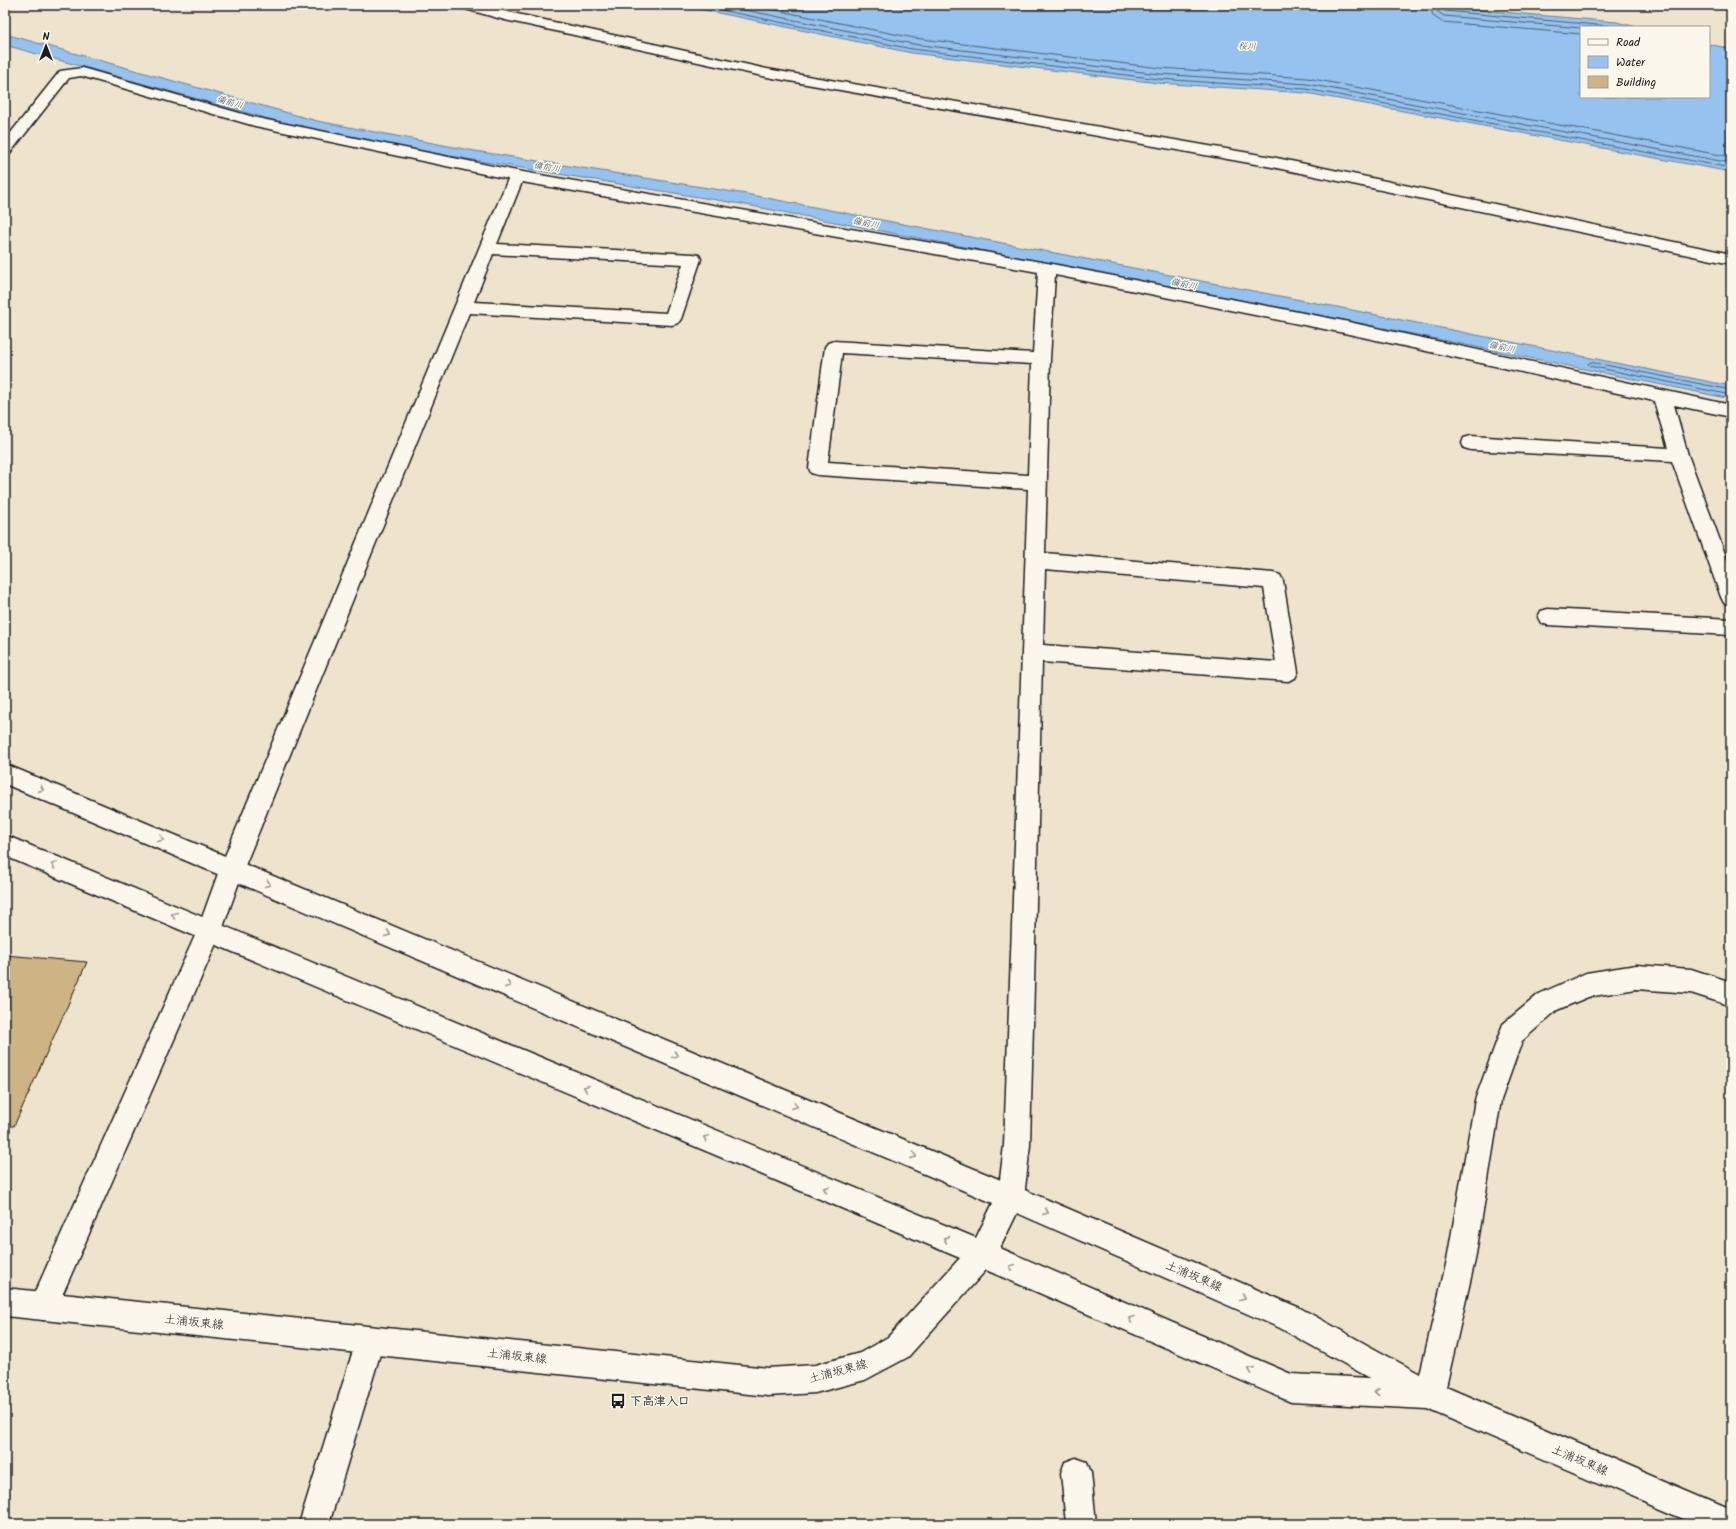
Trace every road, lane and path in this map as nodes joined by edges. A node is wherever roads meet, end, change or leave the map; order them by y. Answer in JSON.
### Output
{"nodes":[{"id":1,"x":467,"y":5,"type":"edge"},
{"id":2,"x":5,"y":150,"type":"edge"},
{"id":3,"x":518,"y":176,"type":"junction"},
{"id":4,"x":488,"y":249,"type":"junction"},
{"id":5,"x":1731,"y":259,"type":"edge"},
{"id":6,"x":1047,"y":268,"type":"junction"},
{"id":7,"x":463,"y":308,"type":"junction"},
{"id":8,"x":1041,"y":359,"type":"junction"},
{"id":9,"x":1662,"y":396,"type":"junction"},
{"id":10,"x":1731,"y":411,"type":"edge"},
{"id":11,"x":1471,"y":443,"type":"dead end"},
{"id":12,"x":1679,"y":455,"type":"junction"},
{"id":13,"x":1037,"y":483,"type":"junction"},
{"id":14,"x":1034,"y":560,"type":"junction"},
{"id":15,"x":1731,"y":597,"type":"edge"},
{"id":16,"x":1548,"y":617,"type":"dead end"},
{"id":17,"x":1731,"y":627,"type":"edge"},
{"id":18,"x":1032,"y":653,"type":"junction"},
{"id":19,"x":5,"y":774,"type":"edge"},
{"id":20,"x":5,"y":845,"type":"edge"},
{"id":21,"x":232,"y":868,"type":"junction"},
{"id":22,"x":210,"y":930,"type":"junction"},
{"id":23,"x":1731,"y":994,"type":"edge"},
{"id":24,"x":1011,"y":1197,"type":"junction"},
{"id":25,"x":982,"y":1254,"type":"junction"},
{"id":26,"x":5,"y":1302,"type":"edge"},
{"id":27,"x":43,"y":1306,"type":"junction"},
{"id":28,"x":370,"y":1341,"type":"junction"},
{"id":29,"x":1430,"y":1395,"type":"junction"},
{"id":30,"x":1076,"y":1473,"type":"dead end"},
{"id":31,"x":314,"y":1524,"type":"edge"},
{"id":32,"x":1081,"y":1524,"type":"edge"},
{"id":33,"x":1731,"y":1524,"type":"edge"}],
"edges":[{"from":1,"to":5,"type":"street"},
{"from":2,"to":3,"type":"street"},
{"from":3,"to":4,"type":"street"},
{"from":3,"to":6,"type":"street"},
{"from":4,"to":7,"type":"street"},
{"from":4,"to":7,"type":"street"},
{"from":6,"to":8,"type":"street"},
{"from":6,"to":9,"type":"street"},
{"from":7,"to":21,"type":"street"},
{"from":8,"to":13,"type":"street"},
{"from":8,"to":13,"type":"street"},
{"from":9,"to":10,"type":"street"},
{"from":9,"to":12,"type":"street"},
{"from":11,"to":12,"type":"street"},
{"from":12,"to":15,"type":"street"},
{"from":13,"to":14,"type":"street"},
{"from":14,"to":18,"type":"street"},
{"from":14,"to":18,"type":"street"},
{"from":16,"to":17,"type":"street"},
{"from":18,"to":24,"type":"street"},
{"from":19,"to":21,"type":"street","one_way":true},
{"from":22,"to":20,"type":"street","one_way":true},
{"from":21,"to":22,"type":"street"},
{"from":21,"to":24,"type":"street","one_way":true},
{"from":25,"to":22,"type":"street","one_way":true},
{"from":22,"to":27,"type":"street"},
{"from":23,"to":29,"type":"street"},
{"from":24,"to":25,"type":"street","name":"土浦坂東線"},
{"from":24,"to":29,"type":"street","name":"土浦坂東線","one_way":true},
{"from":25,"to":28,"type":"street","name":"土浦坂東線"},
{"from":29,"to":25,"type":"street","name":"土浦坂東線","one_way":true},
{"from":26,"to":27,"type":"street","name":"土浦坂東線"},
{"from":27,"to":28,"type":"street","name":"土浦坂東線"},
{"from":28,"to":31,"type":"street"},
{"from":29,"to":33,"type":"street","name":"土浦坂東線"},
{"from":30,"to":32,"type":"street"}]}
